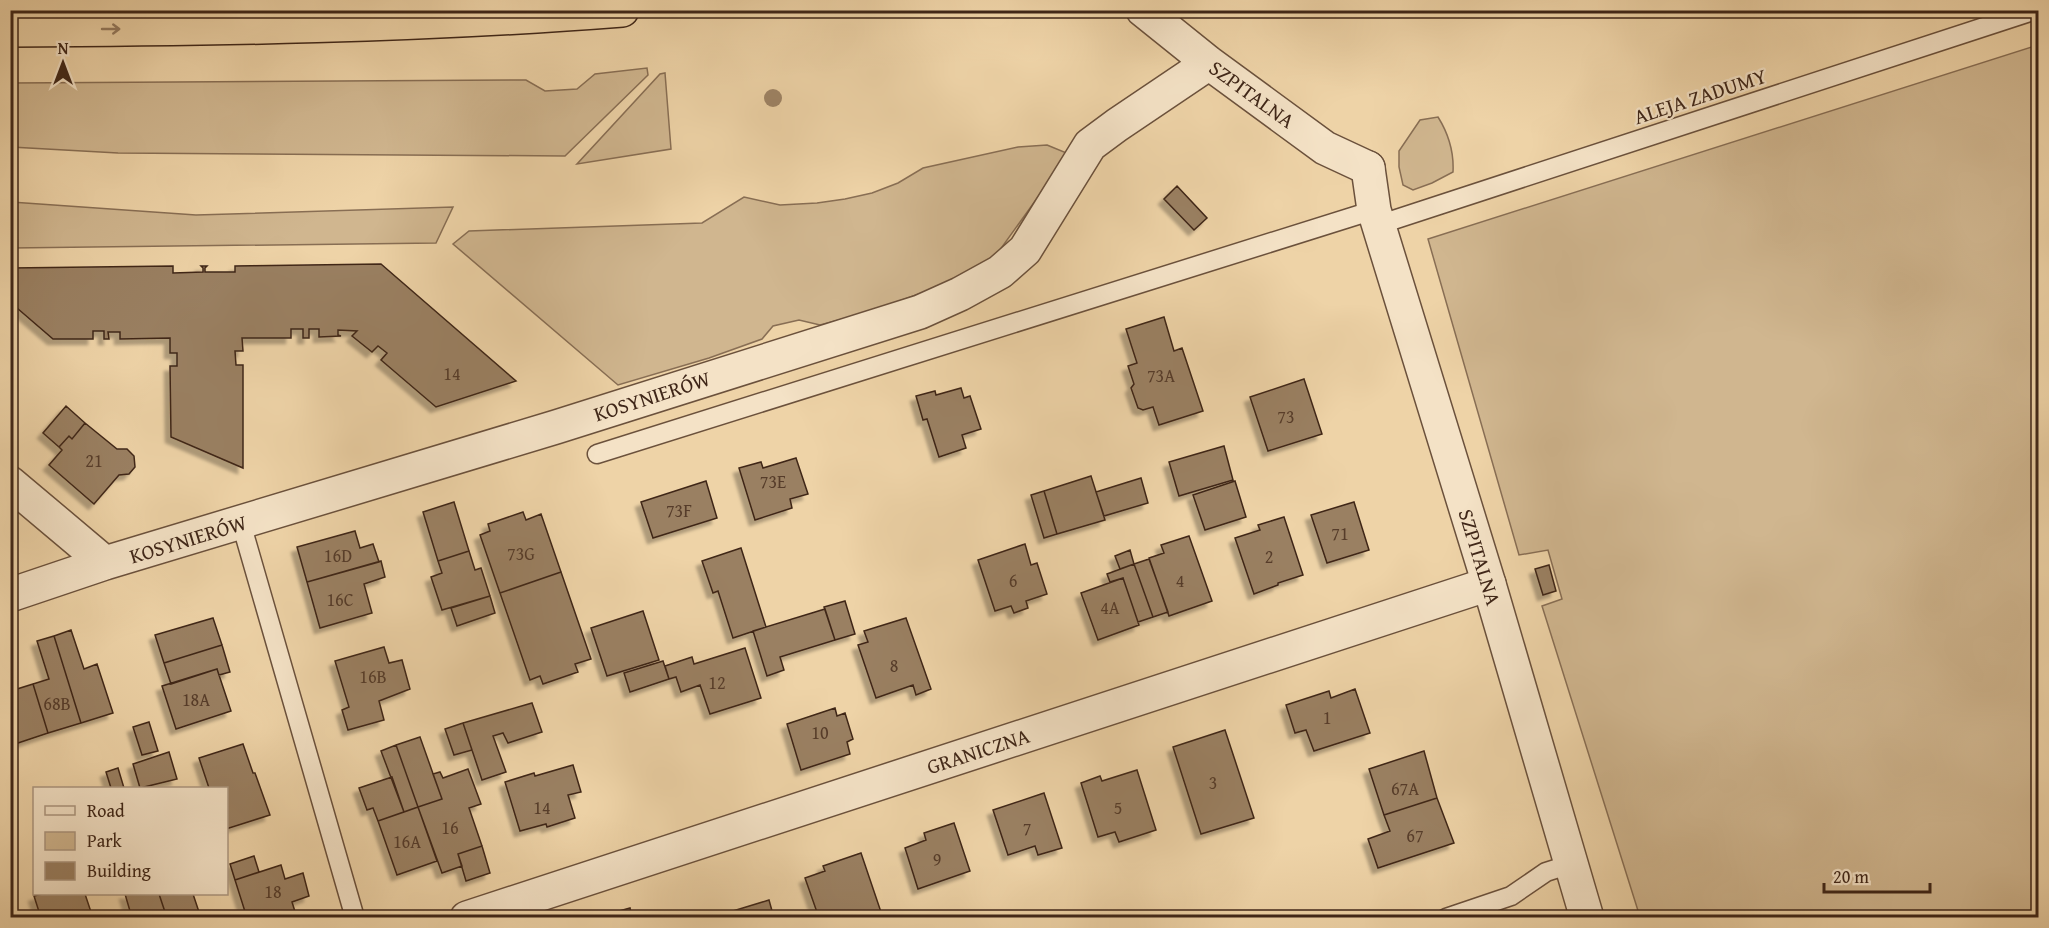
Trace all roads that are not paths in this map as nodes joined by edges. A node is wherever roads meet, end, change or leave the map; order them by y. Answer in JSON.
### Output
{"nodes":[{"id":1,"x":622,"y":10,"type":"edge"},
{"id":2,"x":1143,"y":10,"type":"edge"},
{"id":3,"x":2036,"y":10,"type":"edge"},
{"id":4,"x":10,"y":30,"type":"edge"},
{"id":5,"x":1209,"y":63,"type":"junction"},
{"id":6,"x":1373,"y":200,"type":"junction"},
{"id":7,"x":597,"y":454,"type":"dead end"},
{"id":8,"x":10,"y":483,"type":"edge"},
{"id":9,"x":240,"y":523,"type":"junction"},
{"id":10,"x":105,"y":564,"type":"junction"},
{"id":11,"x":1489,"y":584,"type":"junction"},
{"id":12,"x":10,"y":595,"type":"edge"},
{"id":13,"x":1571,"y":864,"type":"junction"},
{"id":14,"x":355,"y":918,"type":"edge"},
{"id":15,"x":467,"y":918,"type":"edge"},
{"id":16,"x":1446,"y":918,"type":"edge"},
{"id":17,"x":1587,"y":918,"type":"edge"}],
"edges":[{"from":4,"to":1,"type":"highway","one_way":true},
{"from":2,"to":5,"type":"street","name":"SZPITALNA"},
{"from":3,"to":6,"type":"lane","name":"ALEJA ZADUMY"},
{"from":5,"to":6,"type":"street","name":"SZPITALNA"},
{"from":5,"to":9,"type":"street","name":"KOSYNIERÓW"},
{"from":6,"to":7,"type":"lane","name":"ALEJA ZADUMY"},
{"from":6,"to":11,"type":"street","name":"SZPITALNA"},
{"from":8,"to":10,"type":"street"},
{"from":9,"to":10,"type":"street","name":"KOSYNIERÓW"},
{"from":9,"to":14,"type":"lane"},
{"from":10,"to":12,"type":"street","name":"KOSYNIERÓW"},
{"from":11,"to":13,"type":"street","name":"SZPITALNA"},
{"from":11,"to":15,"type":"street","name":"GRANICZNA"},
{"from":13,"to":16,"type":"lane"},
{"from":13,"to":17,"type":"street","name":"SZPITALNA"}]}
